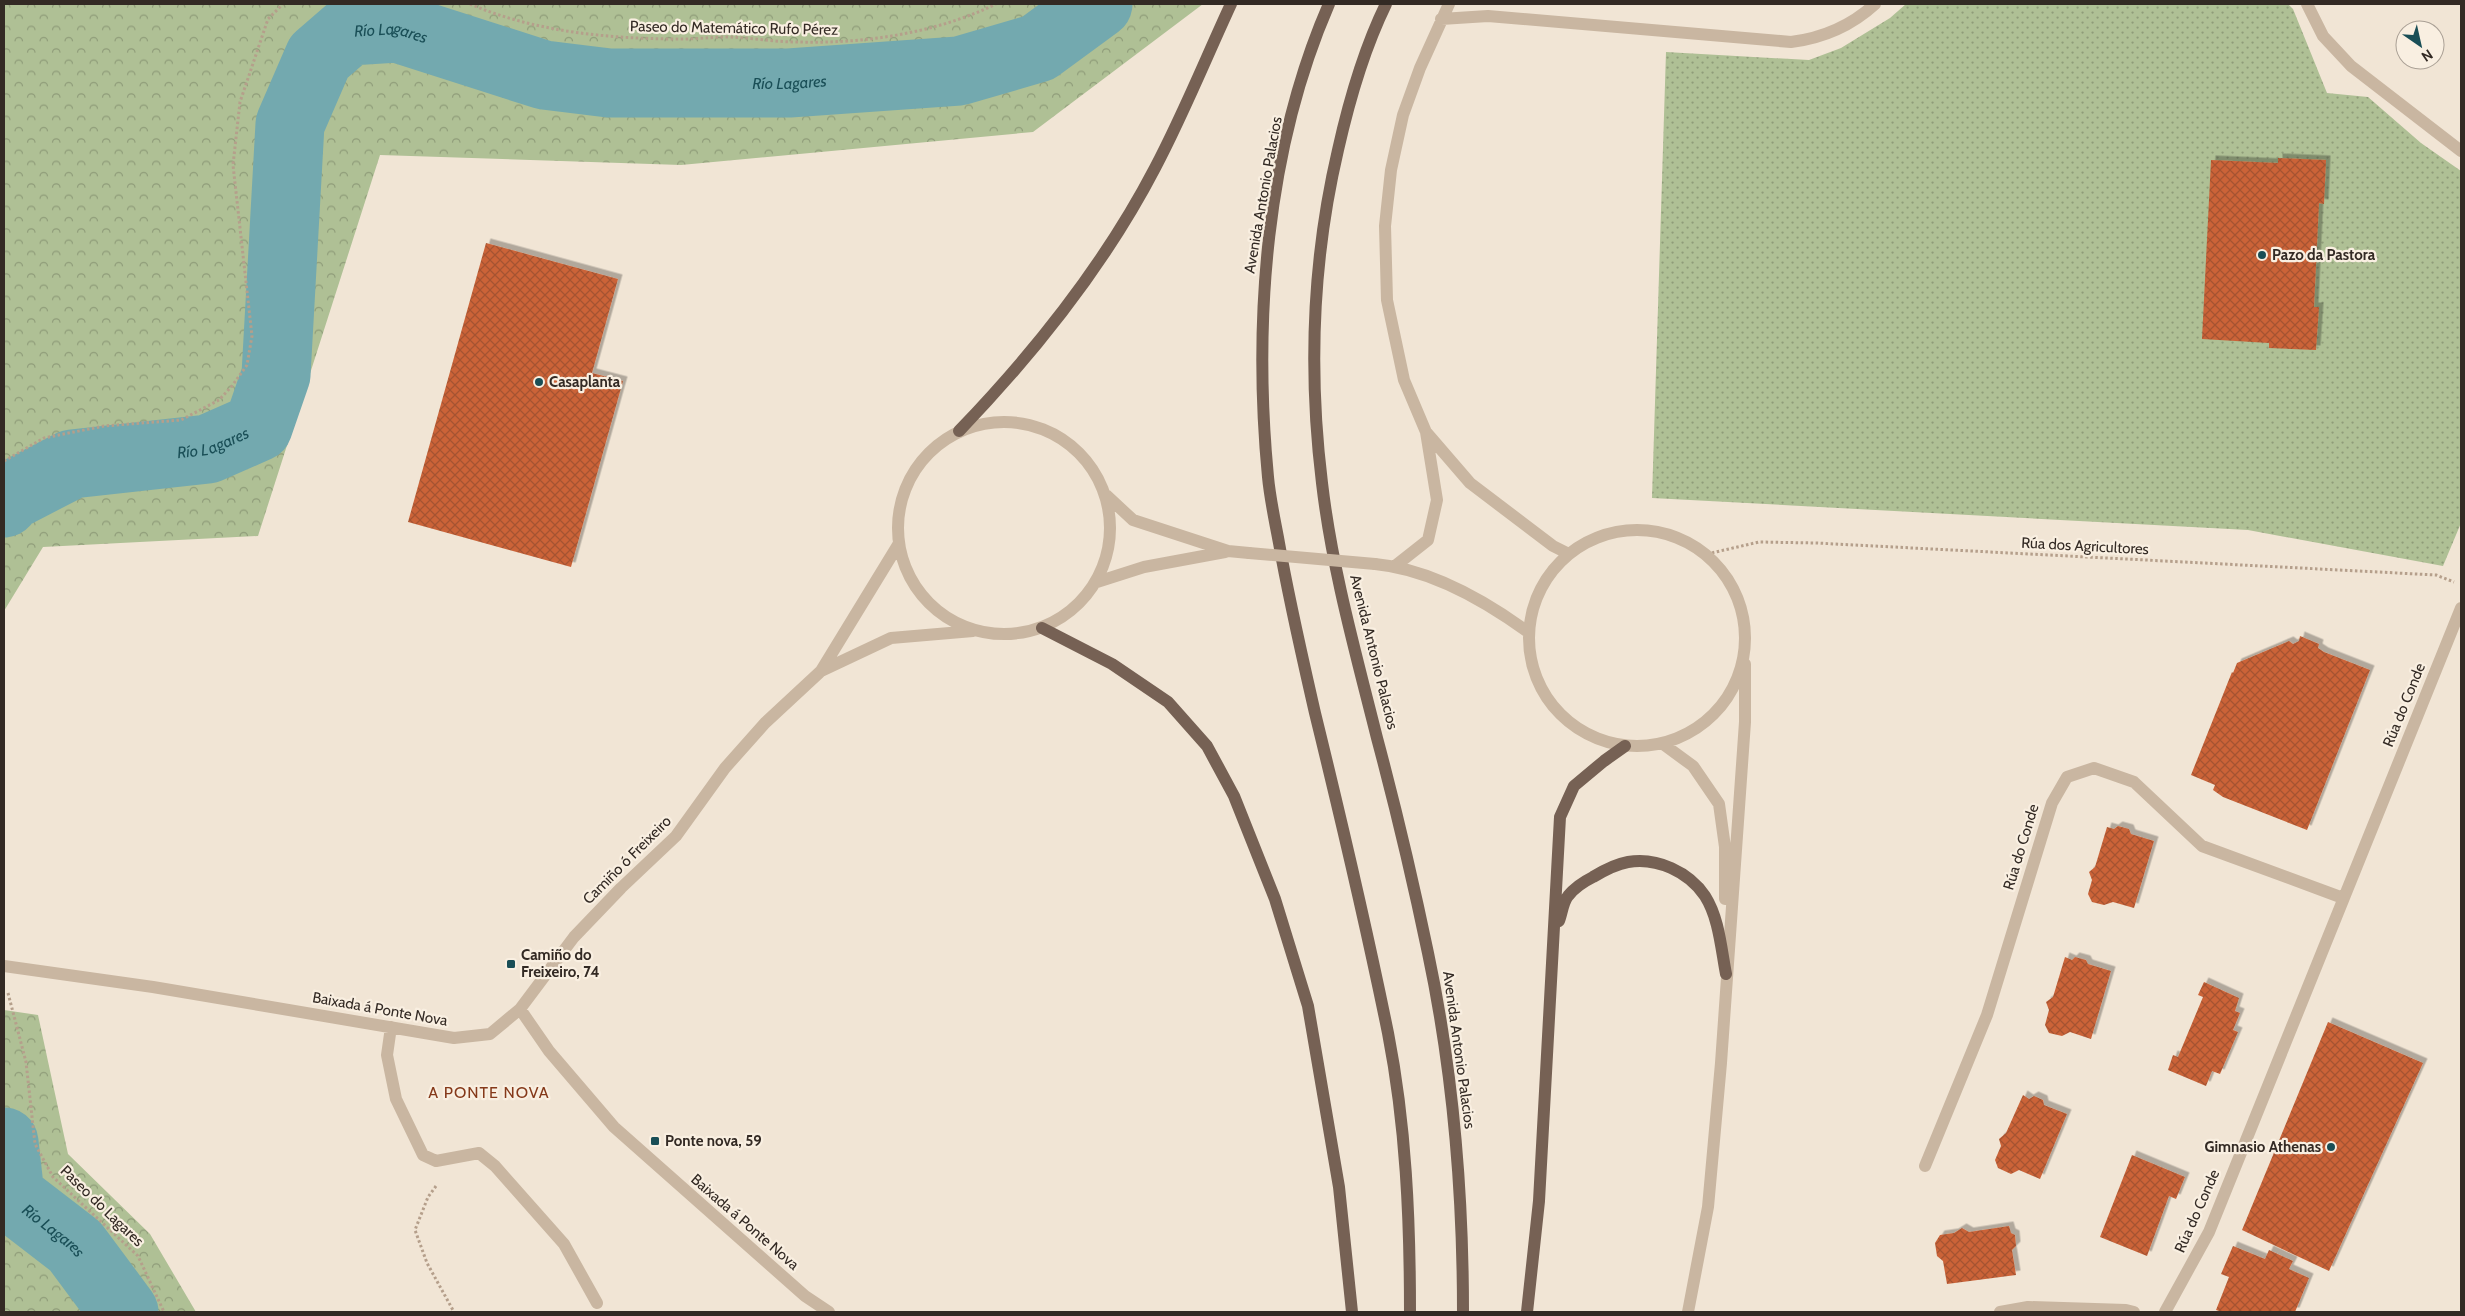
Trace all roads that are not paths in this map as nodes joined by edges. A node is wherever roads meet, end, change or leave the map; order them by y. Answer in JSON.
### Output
{"nodes":[{"id":1,"x":1231,"y":4,"type":"edge"},
{"id":2,"x":1329,"y":4,"type":"edge"},
{"id":3,"x":1386,"y":4,"type":"edge"},
{"id":4,"x":1449,"y":4,"type":"edge"},
{"id":5,"x":1875,"y":4,"type":"edge"},
{"id":6,"x":2307,"y":4,"type":"edge"},
{"id":7,"x":1441,"y":20,"type":"junction"},
{"id":8,"x":2461,"y":152,"type":"edge"},
{"id":9,"x":959,"y":431,"type":"junction"},
{"id":10,"x":1426,"y":432,"type":"junction"},
{"id":11,"x":1106,"y":496,"type":"junction"},
{"id":12,"x":898,"y":545,"type":"junction"},
{"id":13,"x":1228,"y":551,"type":"junction"},
{"id":14,"x":1569,"y":554,"type":"junction"},
{"id":15,"x":1395,"y":566,"type":"junction"},
{"id":16,"x":1097,"y":582,"type":"junction"},
{"id":17,"x":2461,"y":608,"type":"edge"},
{"id":18,"x":1042,"y":628,"type":"junction"},
{"id":19,"x":974,"y":631,"type":"junction"},
{"id":20,"x":1528,"y":632,"type":"junction"},
{"id":21,"x":1745,"y":654,"type":"junction"},
{"id":22,"x":821,"y":670,"type":"junction"},
{"id":23,"x":1663,"y":744,"type":"junction"},
{"id":24,"x":1625,"y":746,"type":"junction"},
{"id":25,"x":2343,"y":898,"type":"junction"},
{"id":26,"x":1554,"y":935,"type":"junction"},
{"id":27,"x":6,"y":966,"type":"edge"},
{"id":28,"x":1726,"y":974,"type":"junction"},
{"id":29,"x":520,"y":1010,"type":"junction"},
{"id":30,"x":391,"y":1027,"type":"junction"},
{"id":31,"x":1924,"y":1166,"type":"dead end"},
{"id":32,"x":597,"y":1303,"type":"dead end"},
{"id":33,"x":1690,"y":1310,"type":"edge"},
{"id":34,"x":829,"y":1312,"type":"edge"},
{"id":35,"x":1352,"y":1312,"type":"edge"},
{"id":36,"x":1410,"y":1312,"type":"edge"},
{"id":37,"x":1464,"y":1312,"type":"edge"},
{"id":38,"x":1528,"y":1312,"type":"edge"},
{"id":39,"x":2000,"y":1312,"type":"edge"},
{"id":40,"x":2134,"y":1312,"type":"edge"},
{"id":41,"x":2165,"y":1312,"type":"edge"}],
"edges":[{"from":1,"to":9,"type":"main road"},
{"from":2,"to":36,"type":"main road","name":"Avenida Antonio Palacios"},
{"from":3,"to":37,"type":"main road","name":"Avenida Antonio Palacios"},
{"from":4,"to":7,"type":"street"},
{"from":5,"to":7,"type":"street"},
{"from":6,"to":8,"type":"street"},
{"from":7,"to":10,"type":"street"},
{"from":9,"to":11,"type":"street"},
{"from":9,"to":12,"type":"street"},
{"from":10,"to":14,"type":"street"},
{"from":10,"to":15,"type":"street"},
{"from":11,"to":13,"type":"street"},
{"from":11,"to":16,"type":"street"},
{"from":12,"to":19,"type":"street"},
{"from":12,"to":22,"type":"street","name":"Camiño ó Freixeiro"},
{"from":13,"to":15,"type":"street","bridge":true},
{"from":13,"to":16,"type":"street"},
{"from":14,"to":20,"type":"street"},
{"from":14,"to":21,"type":"street"},
{"from":15,"to":20,"type":"street"},
{"from":16,"to":18,"type":"street"},
{"from":17,"to":25,"type":"street","name":"Rúa do Conde"},
{"from":18,"to":19,"type":"street"},
{"from":18,"to":35,"type":"main road"},
{"from":19,"to":22,"type":"street","name":"Camiño ó Freixeiro"},
{"from":20,"to":24,"type":"street"},
{"from":21,"to":23,"type":"street"},
{"from":21,"to":28,"type":"street"},
{"from":22,"to":29,"type":"street","name":"Camiño ó Freixeiro"},
{"from":23,"to":24,"type":"street"},
{"from":23,"to":28,"type":"street"},
{"from":24,"to":26,"type":"main road"},
{"from":25,"to":31,"type":"street","name":"Rúa do Conde"},
{"from":25,"to":41,"type":"street","name":"Rúa do Conde"},
{"from":26,"to":28,"type":"main road"},
{"from":26,"to":38,"type":"main road"},
{"from":27,"to":30,"type":"street","name":"Baixada á Ponte Nova"},
{"from":28,"to":33,"type":"street"},
{"from":29,"to":30,"type":"street","name":"Baixada á Ponte Nova"},
{"from":29,"to":34,"type":"street","name":"Baixada á Ponte Nova"},
{"from":30,"to":32,"type":"street"},
{"from":39,"to":40,"type":"street"}]}
